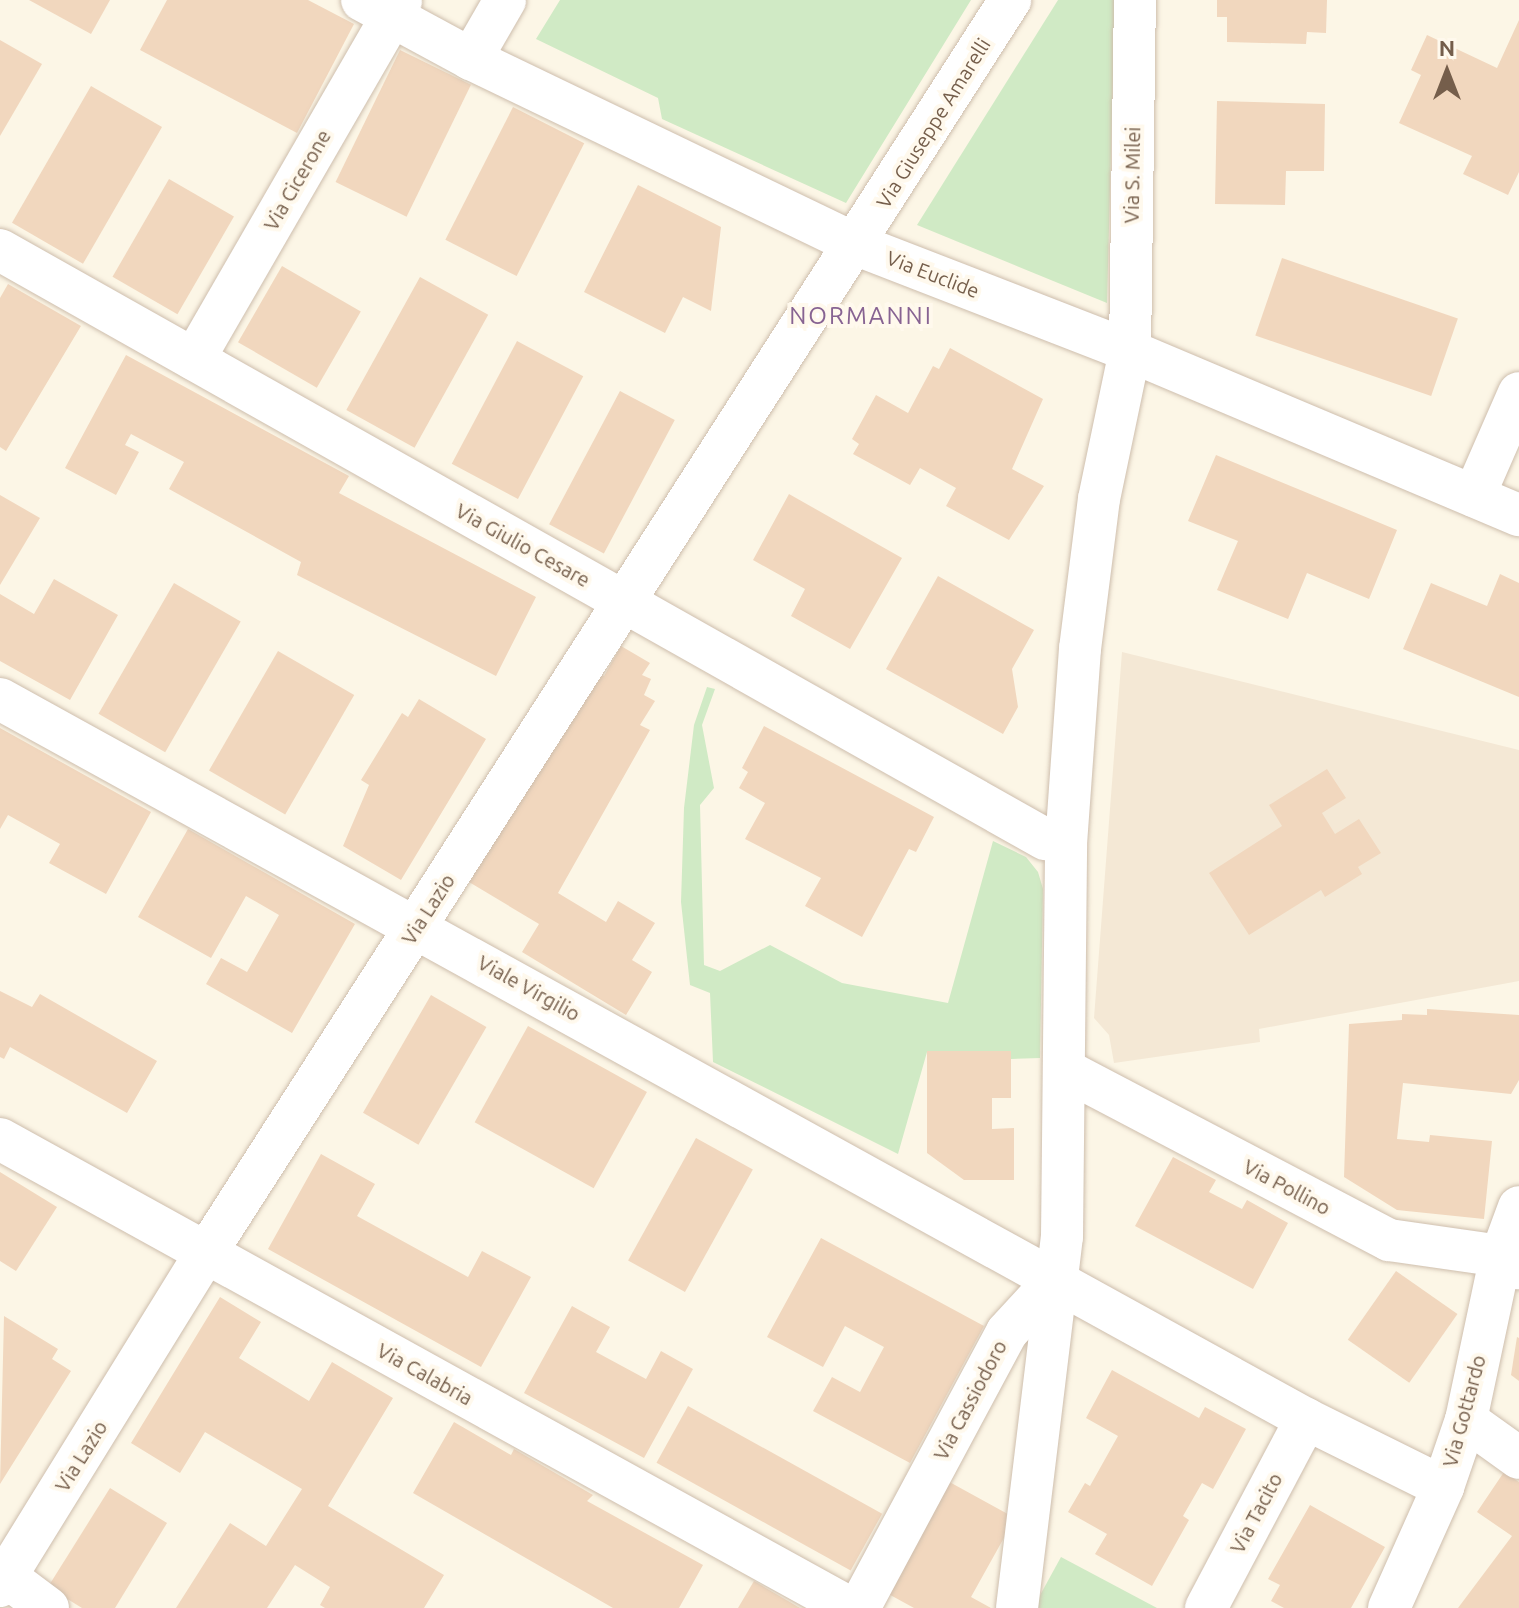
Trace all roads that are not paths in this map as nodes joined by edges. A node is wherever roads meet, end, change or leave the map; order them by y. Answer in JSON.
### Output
{"nodes":[{"id":1,"x":505,"y":0,"type":"edge"},
{"id":2,"x":1010,"y":0,"type":"edge"},
{"id":3,"x":1135,"y":0,"type":"edge"},
{"id":4,"x":385,"y":5,"type":"edge"},
{"id":5,"x":471,"y":59,"type":"junction"},
{"id":6,"x":857,"y":245,"type":"junction"},
{"id":7,"x":0,"y":250,"type":"edge"},
{"id":8,"x":1130,"y":351,"type":"junction"},
{"id":9,"x":194,"y":359,"type":"junction"},
{"id":10,"x":1519,"y":393,"type":"edge"},
{"id":11,"x":1474,"y":496,"type":"junction"},
{"id":12,"x":1519,"y":515,"type":"edge"},
{"id":13,"x":625,"y":602,"type":"junction"},
{"id":14,"x":0,"y":699,"type":"edge"},
{"id":15,"x":1045,"y":839,"type":"dead end"},
{"id":16,"x":417,"y":925,"type":"junction"},
{"id":17,"x":1065,"y":1070,"type":"junction"},
{"id":18,"x":0,"y":1139,"type":"edge"},
{"id":19,"x":1519,"y":1207,"type":"edge"},
{"id":20,"x":206,"y":1253,"type":"junction"},
{"id":21,"x":1510,"y":1262,"type":"edge"},
{"id":22,"x":1054,"y":1281,"type":"junction"},
{"id":23,"x":1306,"y":1419,"type":"junction"},
{"id":24,"x":1466,"y":1420,"type":"junction"},
{"id":25,"x":1519,"y":1458,"type":"edge"},
{"id":26,"x":1443,"y":1487,"type":"junction"},
{"id":27,"x":2,"y":1578,"type":"edge"},
{"id":28,"x":48,"y":1608,"type":"edge"},
{"id":29,"x":850,"y":1608,"type":"edge"},
{"id":30,"x":859,"y":1608,"type":"edge"},
{"id":31,"x":1017,"y":1608,"type":"edge"},
{"id":32,"x":1206,"y":1608,"type":"edge"},
{"id":33,"x":1389,"y":1608,"type":"edge"}],
"edges":[{"from":1,"to":5,"type":"street"},
{"from":2,"to":6,"type":"street","name":"Via Giuseppe Amarelli"},
{"from":3,"to":8,"type":"street","name":"Via S. Milei"},
{"from":4,"to":5,"type":"street","name":"Via Euclide"},
{"from":4,"to":9,"type":"street","name":"Via Cicerone"},
{"from":5,"to":6,"type":"street","name":"Via Euclide"},
{"from":6,"to":8,"type":"street","name":"Via Euclide"},
{"from":6,"to":13,"type":"street","name":"Via Lazio"},
{"from":7,"to":9,"type":"street","name":"Via Giulio Cesare"},
{"from":8,"to":11,"type":"street","name":"Via Euclide"},
{"from":8,"to":17,"type":"street","name":"Via S. Milei"},
{"from":9,"to":13,"type":"street","name":"Via Giulio Cesare"},
{"from":10,"to":11,"type":"street"},
{"from":11,"to":12,"type":"street","name":"Via Euclide"},
{"from":13,"to":15,"type":"street","name":"Via Giulio Cesare"},
{"from":13,"to":16,"type":"street","name":"Via Lazio"},
{"from":14,"to":16,"type":"street","name":"Viale Virgilio"},
{"from":16,"to":20,"type":"street","name":"Via Lazio"},
{"from":16,"to":22,"type":"street","name":"Viale Virgilio"},
{"from":17,"to":21,"type":"street","name":"Via Pollino"},
{"from":17,"to":22,"type":"street","name":"Via S. Milei"},
{"from":18,"to":20,"type":"street","name":"Via Calabria"},
{"from":19,"to":21,"type":"street","name":"Via Gottardo"},
{"from":20,"to":27,"type":"street","name":"Via Lazio"},
{"from":20,"to":29,"type":"street","name":"Via Calabria"},
{"from":21,"to":24,"type":"street","name":"Via Gottardo"},
{"from":22,"to":23,"type":"street","name":"Viale Virgilio"},
{"from":22,"to":30,"type":"street","name":"Via Cassiodoro"},
{"from":22,"to":31,"type":"street"},
{"from":23,"to":26,"type":"street","name":"Viale Virgilio"},
{"from":23,"to":32,"type":"street","name":"Via Tacito"},
{"from":24,"to":25,"type":"street"},
{"from":24,"to":26,"type":"street","name":"Via Gottardo"},
{"from":26,"to":33,"type":"street","name":"Via Gottardo"},
{"from":27,"to":28,"type":"street"}]}
